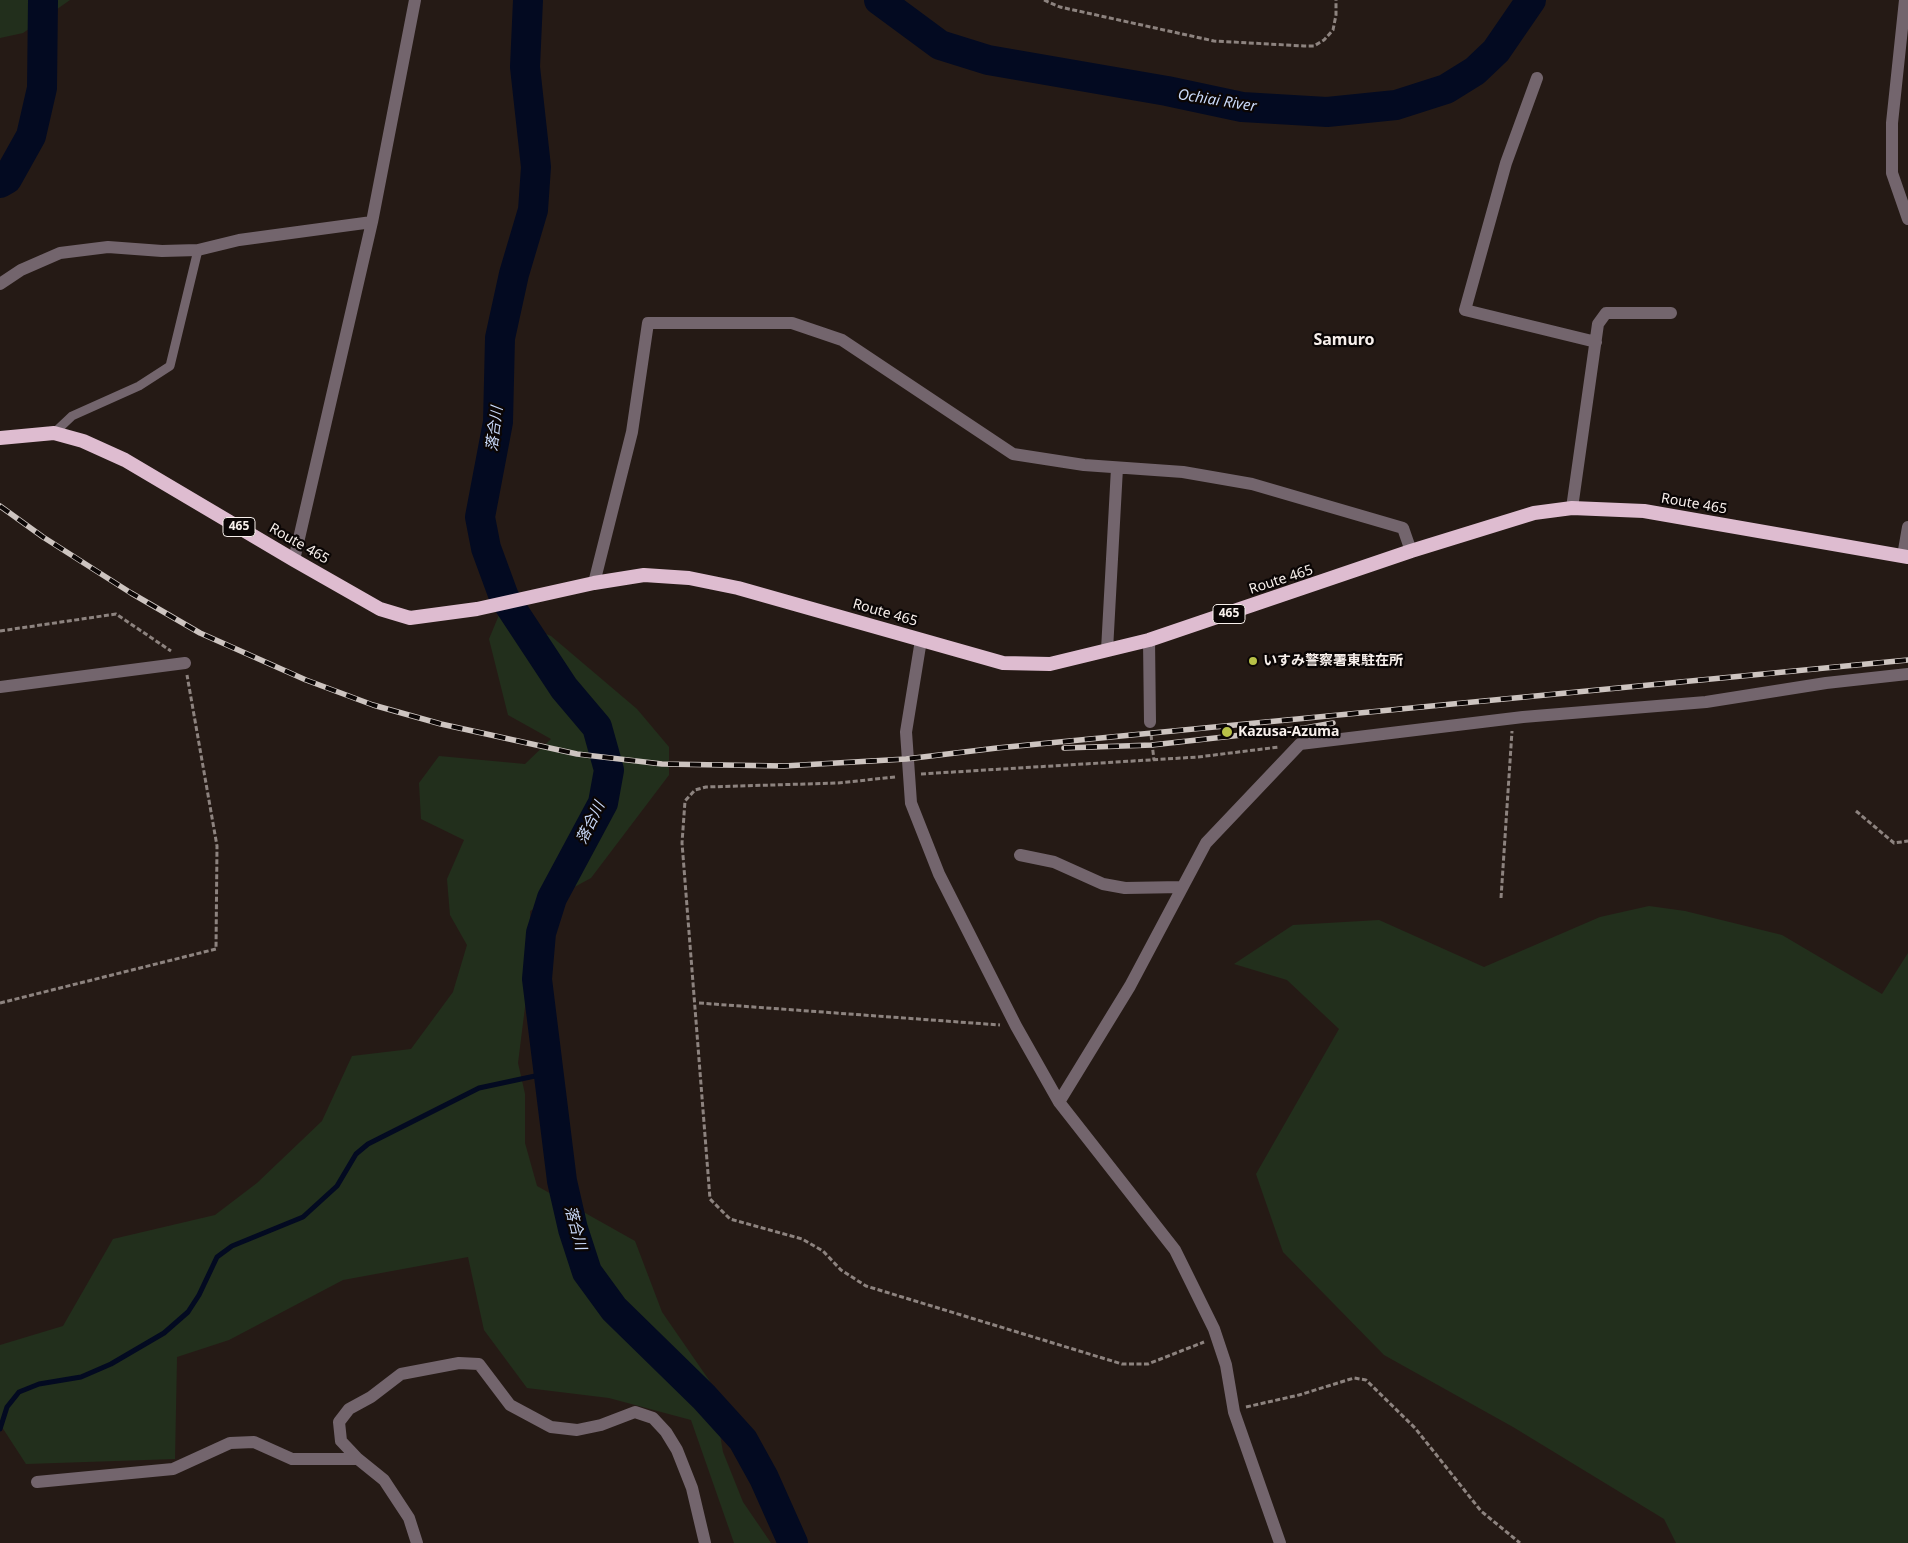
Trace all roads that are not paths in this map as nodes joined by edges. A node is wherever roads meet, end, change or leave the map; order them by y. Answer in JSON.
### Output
{"nodes":[{"id":1,"x":415,"y":0,"type":"edge"},
{"id":2,"x":1905,"y":0,"type":"edge"},
{"id":3,"x":1537,"y":78,"type":"dead end"},
{"id":4,"x":1908,"y":219,"type":"edge"},
{"id":5,"x":372,"y":222,"type":"junction"},
{"id":6,"x":198,"y":250,"type":"junction"},
{"id":7,"x":0,"y":284,"type":"edge"},
{"id":8,"x":1670,"y":313,"type":"dead end"},
{"id":9,"x":1596,"y":342,"type":"junction"},
{"id":10,"x":54,"y":434,"type":"junction"},
{"id":11,"x":0,"y":438,"type":"edge"},
{"id":12,"x":1117,"y":468,"type":"junction"},
{"id":13,"x":1572,"y":508,"type":"junction"},
{"id":14,"x":1908,"y":527,"type":"edge"},
{"id":15,"x":1411,"y":551,"type":"junction"},
{"id":16,"x":1906,"y":556,"type":"edge"},
{"id":17,"x":294,"y":560,"type":"junction"},
{"id":18,"x":594,"y":583,"type":"junction"},
{"id":19,"x":921,"y":640,"type":"junction"},
{"id":20,"x":1149,"y":640,"type":"junction"},
{"id":21,"x":1107,"y":650,"type":"junction"},
{"id":22,"x":185,"y":663,"type":"road end"},
{"id":23,"x":1908,"y":674,"type":"edge"},
{"id":24,"x":0,"y":687,"type":"edge"},
{"id":25,"x":1150,"y":722,"type":"road end"},
{"id":26,"x":1020,"y":855,"type":"dead end"},
{"id":27,"x":1182,"y":887,"type":"junction"},
{"id":28,"x":1059,"y":1102,"type":"junction"},
{"id":29,"x":358,"y":1458,"type":"junction"},
{"id":30,"x":37,"y":1482,"type":"dead end"},
{"id":31,"x":418,"y":1543,"type":"edge"},
{"id":32,"x":705,"y":1543,"type":"edge"},
{"id":33,"x":1280,"y":1543,"type":"edge"}],
"edges":[{"from":1,"to":5,"type":"street"},
{"from":2,"to":4,"type":"street"},
{"from":3,"to":9,"type":"street"},
{"from":5,"to":6,"type":"street"},
{"from":5,"to":17,"type":"street"},
{"from":6,"to":7,"type":"street"},
{"from":6,"to":10,"type":"lane"},
{"from":8,"to":9,"type":"street"},
{"from":9,"to":13,"type":"street"},
{"from":10,"to":11,"type":"highway","name":"Route 465","number":"465"},
{"from":10,"to":17,"type":"highway","name":"Route 465","number":"465"},
{"from":12,"to":15,"type":"street"},
{"from":12,"to":18,"type":"street"},
{"from":12,"to":21,"type":"street"},
{"from":13,"to":15,"type":"highway","name":"Route 465","number":"465"},
{"from":13,"to":16,"type":"highway","name":"Route 465","number":"465"},
{"from":14,"to":16,"type":"street"},
{"from":15,"to":20,"type":"highway","name":"Route 465","number":"465"},
{"from":17,"to":18,"type":"highway","name":"Route 465","number":"465"},
{"from":18,"to":19,"type":"highway","name":"Route 465","number":"465"},
{"from":19,"to":21,"type":"highway","name":"Route 465","number":"465"},
{"from":19,"to":28,"type":"street"},
{"from":20,"to":21,"type":"highway","name":"Route 465","number":"465"},
{"from":20,"to":25,"type":"street"},
{"from":22,"to":24,"type":"street"},
{"from":23,"to":27,"type":"street"},
{"from":26,"to":27,"type":"street"},
{"from":27,"to":28,"type":"street"},
{"from":28,"to":33,"type":"street"},
{"from":29,"to":30,"type":"street"},
{"from":29,"to":31,"type":"street"},
{"from":29,"to":32,"type":"street"}]}
